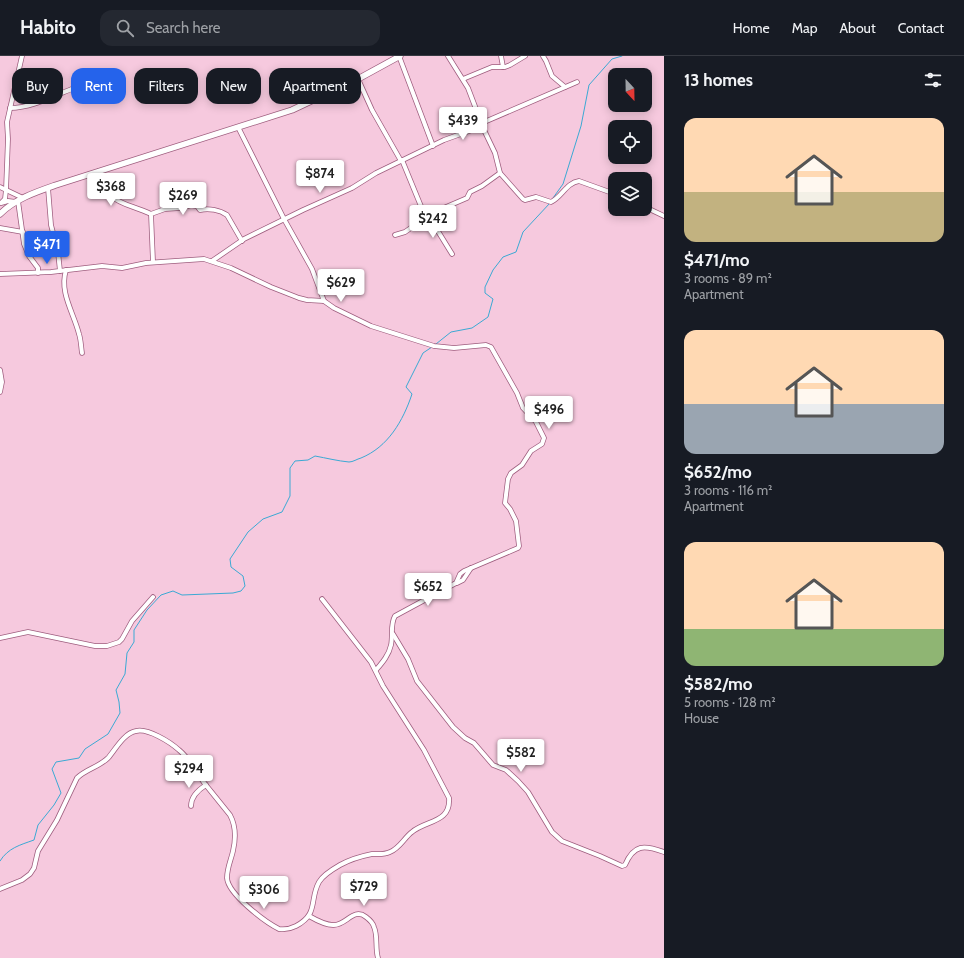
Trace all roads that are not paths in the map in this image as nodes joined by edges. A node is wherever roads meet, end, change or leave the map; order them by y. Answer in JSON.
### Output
{"nodes":[{"id":1,"x":22,"y":56,"type":"edge"},
{"id":2,"x":399,"y":56,"type":"edge"},
{"id":3,"x":448,"y":56,"type":"edge"},
{"id":4,"x":502,"y":56,"type":"edge"},
{"id":5,"x":525,"y":56,"type":"edge"},
{"id":6,"x":543,"y":56,"type":"edge"},
{"id":7,"x":503,"y":67,"type":"junction"},
{"id":8,"x":361,"y":77,"type":"edge"},
{"id":9,"x":463,"y":79,"type":"junction"},
{"id":10,"x":578,"y":82,"type":"dead end"},
{"id":11,"x":361,"y":86,"type":"edge"},
{"id":12,"x":565,"y":87,"type":"junction"},
{"id":13,"x":71,"y":89,"type":"edge"},
{"id":14,"x":305,"y":104,"type":"edge"},
{"id":15,"x":10,"y":108,"type":"junction"},
{"id":16,"x":483,"y":124,"type":"junction"},
{"id":17,"x":238,"y":127,"type":"junction"},
{"id":18,"x":433,"y":146,"type":"junction"},
{"id":19,"x":402,"y":161,"type":"junction"},
{"id":20,"x":99,"y":172,"type":"junction"},
{"id":21,"x":500,"y":173,"type":"junction"},
{"id":22,"x":0,"y":186,"type":"edge"},
{"id":23,"x":48,"y":188,"type":"junction"},
{"id":24,"x":6,"y":190,"type":"junction"},
{"id":25,"x":608,"y":191,"type":"edge"},
{"id":26,"x":19,"y":200,"type":"junction"},
{"id":27,"x":1,"y":203,"type":"edge"},
{"id":28,"x":652,"y":210,"type":"edge"},
{"id":29,"x":0,"y":214,"type":"edge"},
{"id":30,"x":151,"y":214,"type":"junction"},
{"id":31,"x":427,"y":216,"type":"junction"},
{"id":32,"x":664,"y":216,"type":"edge"},
{"id":33,"x":284,"y":219,"type":"junction"},
{"id":34,"x":0,"y":228,"type":"edge"},
{"id":35,"x":23,"y":232,"type":"junction"},
{"id":36,"x":395,"y":235,"type":"dead end"},
{"id":37,"x":242,"y":241,"type":"junction"},
{"id":38,"x":452,"y":254,"type":"dead end"},
{"id":39,"x":212,"y":261,"type":"junction"},
{"id":40,"x":153,"y":262,"type":"junction"},
{"id":41,"x":66,"y":270,"type":"junction"},
{"id":42,"x":60,"y":271,"type":"junction"},
{"id":43,"x":38,"y":273,"type":"junction"},
{"id":44,"x":0,"y":274,"type":"edge"},
{"id":45,"x":324,"y":302,"type":"junction"},
{"id":46,"x":82,"y":353,"type":"dead end"},
{"id":47,"x":0,"y":370,"type":"edge"},
{"id":48,"x":0,"y":392,"type":"edge"},
{"id":49,"x":153,"y":597,"type":"dead end"},
{"id":50,"x":322,"y":599,"type":"dead end"},
{"id":51,"x":392,"y":633,"type":"junction"},
{"id":52,"x":0,"y":638,"type":"edge"},
{"id":53,"x":376,"y":670,"type":"junction"},
{"id":54,"x":206,"y":785,"type":"junction"},
{"id":55,"x":191,"y":806,"type":"dead end"},
{"id":56,"x":664,"y":852,"type":"edge"},
{"id":57,"x":0,"y":889,"type":"edge"},
{"id":58,"x":309,"y":916,"type":"junction"},
{"id":59,"x":378,"y":958,"type":"edge"}],
"edges":[{"from":1,"to":15,"type":"street"},
{"from":2,"to":8,"type":"street"},
{"from":2,"to":18,"type":"street"},
{"from":3,"to":9,"type":"street"},
{"from":4,"to":7,"type":"street"},
{"from":5,"to":7,"type":"street"},
{"from":6,"to":12,"type":"street"},
{"from":7,"to":9,"type":"street"},
{"from":9,"to":16,"type":"street"},
{"from":10,"to":12,"type":"street"},
{"from":11,"to":19,"type":"street"},
{"from":12,"to":16,"type":"street"},
{"from":13,"to":15,"type":"street"},
{"from":14,"to":17,"type":"street"},
{"from":15,"to":24,"type":"street"},
{"from":16,"to":18,"type":"street"},
{"from":16,"to":21,"type":"street"},
{"from":17,"to":20,"type":"street"},
{"from":17,"to":33,"type":"street"},
{"from":18,"to":19,"type":"street"},
{"from":19,"to":31,"type":"street"},
{"from":19,"to":33,"type":"street"},
{"from":20,"to":23,"type":"street"},
{"from":20,"to":30,"type":"street"},
{"from":21,"to":25,"type":"street"},
{"from":21,"to":31,"type":"street"},
{"from":22,"to":24,"type":"street"},
{"from":23,"to":26,"type":"street"},
{"from":23,"to":42,"type":"street"},
{"from":24,"to":26,"type":"street"},
{"from":24,"to":27,"type":"street"},
{"from":26,"to":27,"type":"street"},
{"from":26,"to":29,"type":"street"},
{"from":26,"to":35,"type":"street"},
{"from":28,"to":32,"type":"street"},
{"from":30,"to":37,"type":"street"},
{"from":30,"to":40,"type":"street"},
{"from":31,"to":36,"type":"street"},
{"from":31,"to":38,"type":"street"},
{"from":33,"to":37,"type":"street"},
{"from":33,"to":45,"type":"street"},
{"from":34,"to":35,"type":"street"},
{"from":35,"to":43,"type":"street"},
{"from":37,"to":39,"type":"street"},
{"from":39,"to":40,"type":"street"},
{"from":39,"to":45,"type":"street"},
{"from":40,"to":41,"type":"street"},
{"from":41,"to":42,"type":"street"},
{"from":41,"to":46,"type":"street"},
{"from":42,"to":43,"type":"street"},
{"from":43,"to":44,"type":"street"},
{"from":45,"to":51,"type":"street"},
{"from":47,"to":48,"type":"street"},
{"from":49,"to":52,"type":"street"},
{"from":50,"to":53,"type":"street"},
{"from":51,"to":53,"type":"street"},
{"from":51,"to":56,"type":"street"},
{"from":53,"to":58,"type":"street"},
{"from":54,"to":55,"type":"street"},
{"from":54,"to":57,"type":"street"},
{"from":54,"to":58,"type":"street"},
{"from":58,"to":59,"type":"street"}]}
